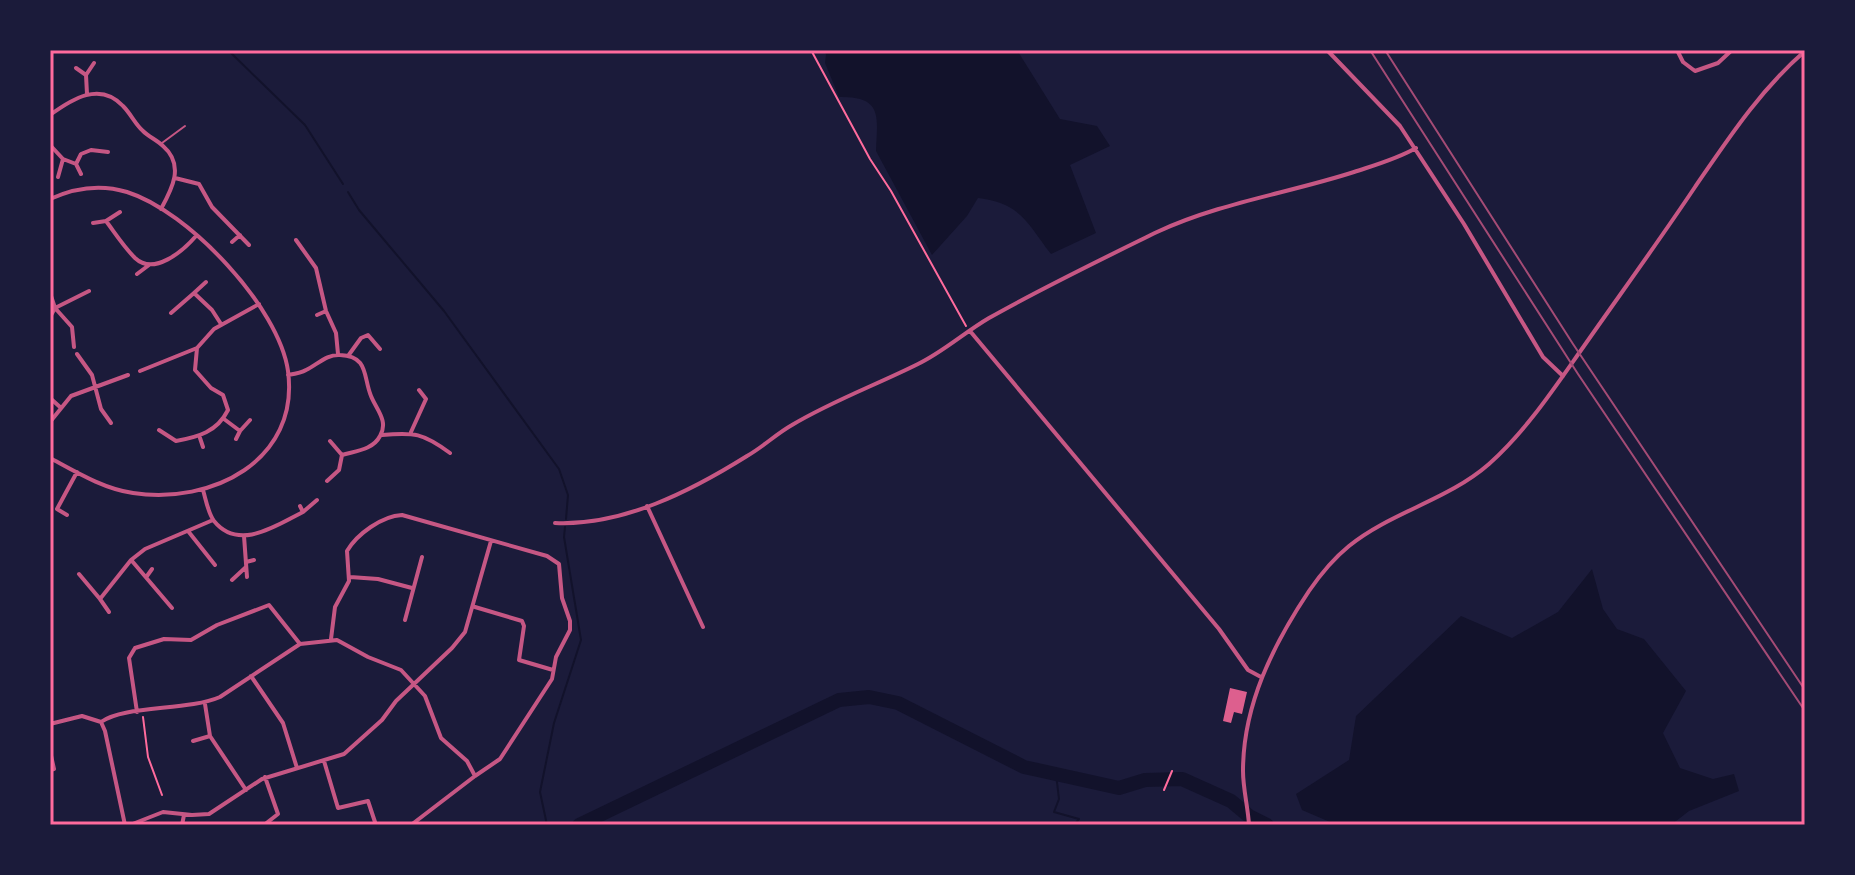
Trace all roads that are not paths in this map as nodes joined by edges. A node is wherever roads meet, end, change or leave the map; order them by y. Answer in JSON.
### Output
{"nodes":[{"id":1,"x":1327,"y":50,"type":"edge"},
{"id":2,"x":1677,"y":50,"type":"edge"},
{"id":3,"x":1732,"y":50,"type":"edge"},
{"id":4,"x":1805,"y":51,"type":"edge"},
{"id":5,"x":94,"y":63,"type":"dead end"},
{"id":6,"x":76,"y":68,"type":"dead end"},
{"id":7,"x":86,"y":75,"type":"junction"},
{"id":8,"x":87,"y":94,"type":"junction"},
{"id":9,"x":50,"y":115,"type":"edge"},
{"id":10,"x":185,"y":126,"type":"dead end"},
{"id":11,"x":161,"y":144,"type":"junction"},
{"id":12,"x":50,"y":145,"type":"edge"},
{"id":13,"x":1416,"y":148,"type":"junction"},
{"id":14,"x":108,"y":152,"type":"dead end"},
{"id":15,"x":63,"y":159,"type":"junction"},
{"id":16,"x":76,"y":164,"type":"junction"},
{"id":17,"x":81,"y":174,"type":"dead end"},
{"id":18,"x":58,"y":177,"type":"dead end"},
{"id":19,"x":175,"y":178,"type":"junction"},
{"id":20,"x":50,"y":199,"type":"edge"},
{"id":21,"x":161,"y":209,"type":"junction"},
{"id":22,"x":120,"y":212,"type":"dead end"},
{"id":23,"x":106,"y":221,"type":"junction"},
{"id":24,"x":93,"y":223,"type":"dead end"},
{"id":25,"x":240,"y":235,"type":"junction"},
{"id":26,"x":196,"y":236,"type":"junction"},
{"id":27,"x":296,"y":240,"type":"dead end"},
{"id":28,"x":232,"y":242,"type":"dead end"},
{"id":29,"x":249,"y":245,"type":"dead end"},
{"id":30,"x":149,"y":265,"type":"junction"},
{"id":31,"x":137,"y":274,"type":"dead end"},
{"id":32,"x":206,"y":282,"type":"dead end"},
{"id":33,"x":89,"y":291,"type":"dead end"},
{"id":34,"x":50,"y":293,"type":"edge"},
{"id":35,"x":194,"y":293,"type":"junction"},
{"id":36,"x":259,"y":304,"type":"junction"},
{"id":37,"x":55,"y":308,"type":"junction"},
{"id":38,"x":326,"y":311,"type":"junction"},
{"id":39,"x":171,"y":313,"type":"dead end"},
{"id":40,"x":317,"y":315,"type":"dead end"},
{"id":41,"x":50,"y":317,"type":"edge"},
{"id":42,"x":221,"y":324,"type":"junction"},
{"id":43,"x":371,"y":328,"type":"dead end"},
{"id":44,"x":969,"y":330,"type":"junction"},
{"id":45,"x":368,"y":335,"type":"junction"},
{"id":46,"x":74,"y":347,"type":"dead end"},
{"id":47,"x":197,"y":348,"type":"junction"},
{"id":48,"x":380,"y":349,"type":"dead end"},
{"id":49,"x":77,"y":354,"type":"dead end"},
{"id":50,"x":338,"y":354,"type":"junction"},
{"id":51,"x":348,"y":356,"type":"junction"},
{"id":52,"x":140,"y":371,"type":"dead end"},
{"id":53,"x":128,"y":375,"type":"dead end"},
{"id":54,"x":288,"y":375,"type":"junction"},
{"id":55,"x":1563,"y":376,"type":"junction"},
{"id":56,"x":95,"y":389,"type":"junction"},
{"id":57,"x":419,"y":390,"type":"dead end"},
{"id":58,"x":50,"y":398,"type":"edge"},
{"id":59,"x":60,"y":407,"type":"junction"},
{"id":60,"x":224,"y":419,"type":"junction"},
{"id":61,"x":250,"y":420,"type":"dead end"},
{"id":62,"x":50,"y":422,"type":"edge"},
{"id":63,"x":111,"y":423,"type":"dead end"},
{"id":64,"x":159,"y":430,"type":"dead end"},
{"id":65,"x":240,"y":431,"type":"junction"},
{"id":66,"x":411,"y":432,"type":"junction"},
{"id":67,"x":382,"y":435,"type":"junction"},
{"id":68,"x":200,"y":438,"type":"junction"},
{"id":69,"x":236,"y":439,"type":"dead end"},
{"id":70,"x":330,"y":441,"type":"dead end"},
{"id":71,"x":203,"y":447,"type":"dead end"},
{"id":72,"x":450,"y":453,"type":"dead end"},
{"id":73,"x":342,"y":455,"type":"junction"},
{"id":74,"x":50,"y":458,"type":"edge"},
{"id":75,"x":77,"y":472,"type":"junction"},
{"id":76,"x":327,"y":481,"type":"dead end"},
{"id":77,"x":203,"y":490,"type":"junction"},
{"id":78,"x":317,"y":500,"type":"dead end"},
{"id":79,"x":50,"y":505,"type":"edge"},
{"id":80,"x":647,"y":506,"type":"junction"},
{"id":81,"x":57,"y":509,"type":"junction"},
{"id":82,"x":67,"y":515,"type":"dead end"},
{"id":83,"x":289,"y":519,"type":"junction"},
{"id":84,"x":213,"y":520,"type":"junction"},
{"id":85,"x":555,"y":523,"type":"dead end"},
{"id":86,"x":290,"y":528,"type":"dead end"},
{"id":87,"x":188,"y":531,"type":"junction"},
{"id":88,"x":244,"y":536,"type":"junction"},
{"id":89,"x":491,"y":541,"type":"junction"},
{"id":90,"x":422,"y":557,"type":"dead end"},
{"id":91,"x":131,"y":560,"type":"junction"},
{"id":92,"x":254,"y":560,"type":"dead end"},
{"id":93,"x":246,"y":564,"type":"junction"},
{"id":94,"x":215,"y":565,"type":"dead end"},
{"id":95,"x":152,"y":569,"type":"dead end"},
{"id":96,"x":79,"y":574,"type":"dead end"},
{"id":97,"x":147,"y":576,"type":"junction"},
{"id":98,"x":247,"y":577,"type":"dead end"},
{"id":99,"x":350,"y":577,"type":"junction"},
{"id":100,"x":232,"y":580,"type":"dead end"},
{"id":101,"x":412,"y":588,"type":"junction"},
{"id":102,"x":100,"y":599,"type":"junction"},
{"id":103,"x":474,"y":606,"type":"junction"},
{"id":104,"x":172,"y":608,"type":"dead end"},
{"id":105,"x":109,"y":612,"type":"dead end"},
{"id":106,"x":405,"y":620,"type":"dead end"},
{"id":107,"x":703,"y":627,"type":"dead end"},
{"id":108,"x":331,"y":639,"type":"junction"},
{"id":109,"x":300,"y":644,"type":"junction"},
{"id":110,"x":553,"y":670,"type":"junction"},
{"id":111,"x":251,"y":676,"type":"junction"},
{"id":112,"x":1261,"y":677,"type":"junction"},
{"id":113,"x":415,"y":683,"type":"junction"},
{"id":114,"x":205,"y":704,"type":"junction"},
{"id":115,"x":140,"y":712,"type":"junction"},
{"id":116,"x":101,"y":722,"type":"junction"},
{"id":117,"x":50,"y":724,"type":"edge"},
{"id":118,"x":210,"y":736,"type":"junction"},
{"id":119,"x":193,"y":741,"type":"dead end"},
{"id":120,"x":50,"y":751,"type":"edge"},
{"id":121,"x":324,"y":761,"type":"junction"},
{"id":122,"x":297,"y":768,"type":"junction"},
{"id":123,"x":50,"y":770,"type":"edge"},
{"id":124,"x":475,"y":776,"type":"junction"},
{"id":125,"x":265,"y":777,"type":"junction"},
{"id":126,"x":246,"y":790,"type":"junction"},
{"id":127,"x":184,"y":815,"type":"junction"},
{"id":128,"x":127,"y":825,"type":"edge"},
{"id":129,"x":182,"y":825,"type":"edge"},
{"id":130,"x":264,"y":825,"type":"edge"},
{"id":131,"x":376,"y":825,"type":"edge"},
{"id":132,"x":411,"y":825,"type":"edge"},
{"id":133,"x":1249,"y":825,"type":"edge"}],
"edges":[{"from":1,"to":13,"type":"street"},
{"from":2,"to":3,"type":"street"},
{"from":4,"to":55,"type":"street"},
{"from":5,"to":7,"type":"street"},
{"from":6,"to":7,"type":"street"},
{"from":7,"to":8,"type":"street"},
{"from":8,"to":9,"type":"street"},
{"from":8,"to":11,"type":"street"},
{"from":10,"to":11,"type":"lane"},
{"from":11,"to":19,"type":"street"},
{"from":12,"to":15,"type":"street"},
{"from":13,"to":44,"type":"street"},
{"from":13,"to":55,"type":"street"},
{"from":14,"to":16,"type":"street"},
{"from":15,"to":16,"type":"street"},
{"from":15,"to":18,"type":"street"},
{"from":16,"to":17,"type":"street"},
{"from":19,"to":21,"type":"street"},
{"from":19,"to":25,"type":"street"},
{"from":20,"to":21,"type":"street"},
{"from":21,"to":26,"type":"street"},
{"from":22,"to":23,"type":"street"},
{"from":23,"to":24,"type":"street"},
{"from":23,"to":30,"type":"street"},
{"from":25,"to":28,"type":"street"},
{"from":25,"to":29,"type":"street"},
{"from":26,"to":30,"type":"street"},
{"from":26,"to":36,"type":"street"},
{"from":27,"to":38,"type":"street"},
{"from":30,"to":31,"type":"street"},
{"from":32,"to":35,"type":"street"},
{"from":33,"to":37,"type":"street"},
{"from":34,"to":37,"type":"street"},
{"from":35,"to":39,"type":"street"},
{"from":35,"to":42,"type":"street"},
{"from":36,"to":42,"type":"street"},
{"from":36,"to":54,"type":"street"},
{"from":37,"to":41,"type":"street"},
{"from":37,"to":46,"type":"street"},
{"from":38,"to":40,"type":"street"},
{"from":38,"to":50,"type":"street"},
{"from":42,"to":47,"type":"street"},
{"from":43,"to":45,"type":"street"},
{"from":44,"to":80,"type":"street"},
{"from":44,"to":112,"type":"street"},
{"from":45,"to":48,"type":"street"},
{"from":45,"to":51,"type":"street"},
{"from":47,"to":52,"type":"street"},
{"from":47,"to":60,"type":"street"},
{"from":49,"to":56,"type":"street"},
{"from":50,"to":51,"type":"street"},
{"from":50,"to":54,"type":"street"},
{"from":51,"to":67,"type":"street"},
{"from":53,"to":56,"type":"street"},
{"from":54,"to":77,"type":"street"},
{"from":55,"to":112,"type":"street"},
{"from":56,"to":59,"type":"street"},
{"from":56,"to":63,"type":"street"},
{"from":57,"to":66,"type":"street"},
{"from":58,"to":59,"type":"street"},
{"from":59,"to":62,"type":"street"},
{"from":60,"to":65,"type":"street"},
{"from":60,"to":68,"type":"street"},
{"from":61,"to":65,"type":"street"},
{"from":64,"to":68,"type":"street"},
{"from":65,"to":69,"type":"street"},
{"from":66,"to":67,"type":"street"},
{"from":66,"to":72,"type":"street"},
{"from":67,"to":73,"type":"street"},
{"from":68,"to":71,"type":"street"},
{"from":70,"to":73,"type":"street"},
{"from":73,"to":76,"type":"street"},
{"from":74,"to":75,"type":"street"},
{"from":75,"to":77,"type":"street"},
{"from":75,"to":81,"type":"street"},
{"from":77,"to":84,"type":"street"},
{"from":78,"to":83,"type":"street"},
{"from":79,"to":81,"type":"street"},
{"from":80,"to":85,"type":"street"},
{"from":80,"to":107,"type":"street"},
{"from":81,"to":82,"type":"street"},
{"from":83,"to":86,"type":"street"},
{"from":83,"to":88,"type":"street"},
{"from":84,"to":87,"type":"street"},
{"from":84,"to":88,"type":"street"},
{"from":87,"to":91,"type":"street"},
{"from":87,"to":94,"type":"street"},
{"from":88,"to":93,"type":"street"},
{"from":89,"to":99,"type":"street"},
{"from":89,"to":103,"type":"street"},
{"from":89,"to":110,"type":"street"},
{"from":90,"to":101,"type":"street"},
{"from":91,"to":97,"type":"street"},
{"from":91,"to":102,"type":"street"},
{"from":92,"to":93,"type":"street"},
{"from":93,"to":98,"type":"street"},
{"from":93,"to":100,"type":"street"},
{"from":95,"to":97,"type":"street"},
{"from":96,"to":102,"type":"street"},
{"from":97,"to":104,"type":"street"},
{"from":99,"to":101,"type":"street"},
{"from":99,"to":108,"type":"street"},
{"from":101,"to":106,"type":"street"},
{"from":102,"to":105,"type":"street"},
{"from":103,"to":110,"type":"street"},
{"from":103,"to":113,"type":"street"},
{"from":108,"to":109,"type":"street"},
{"from":108,"to":113,"type":"street"},
{"from":109,"to":111,"type":"street"},
{"from":109,"to":115,"type":"street"},
{"from":110,"to":124,"type":"street"},
{"from":111,"to":114,"type":"street"},
{"from":111,"to":122,"type":"street"},
{"from":112,"to":133,"type":"street"},
{"from":113,"to":121,"type":"street"},
{"from":113,"to":124,"type":"street"},
{"from":114,"to":115,"type":"street"},
{"from":114,"to":118,"type":"street"},
{"from":115,"to":116,"type":"street"},
{"from":116,"to":117,"type":"street"},
{"from":116,"to":128,"type":"street"},
{"from":118,"to":119,"type":"street"},
{"from":118,"to":126,"type":"street"},
{"from":120,"to":123,"type":"street"},
{"from":121,"to":122,"type":"street"},
{"from":121,"to":131,"type":"street"},
{"from":122,"to":125,"type":"street"},
{"from":124,"to":132,"type":"street"},
{"from":125,"to":126,"type":"street"},
{"from":125,"to":130,"type":"street"},
{"from":126,"to":127,"type":"street"},
{"from":127,"to":128,"type":"street"},
{"from":127,"to":129,"type":"street"}]}
